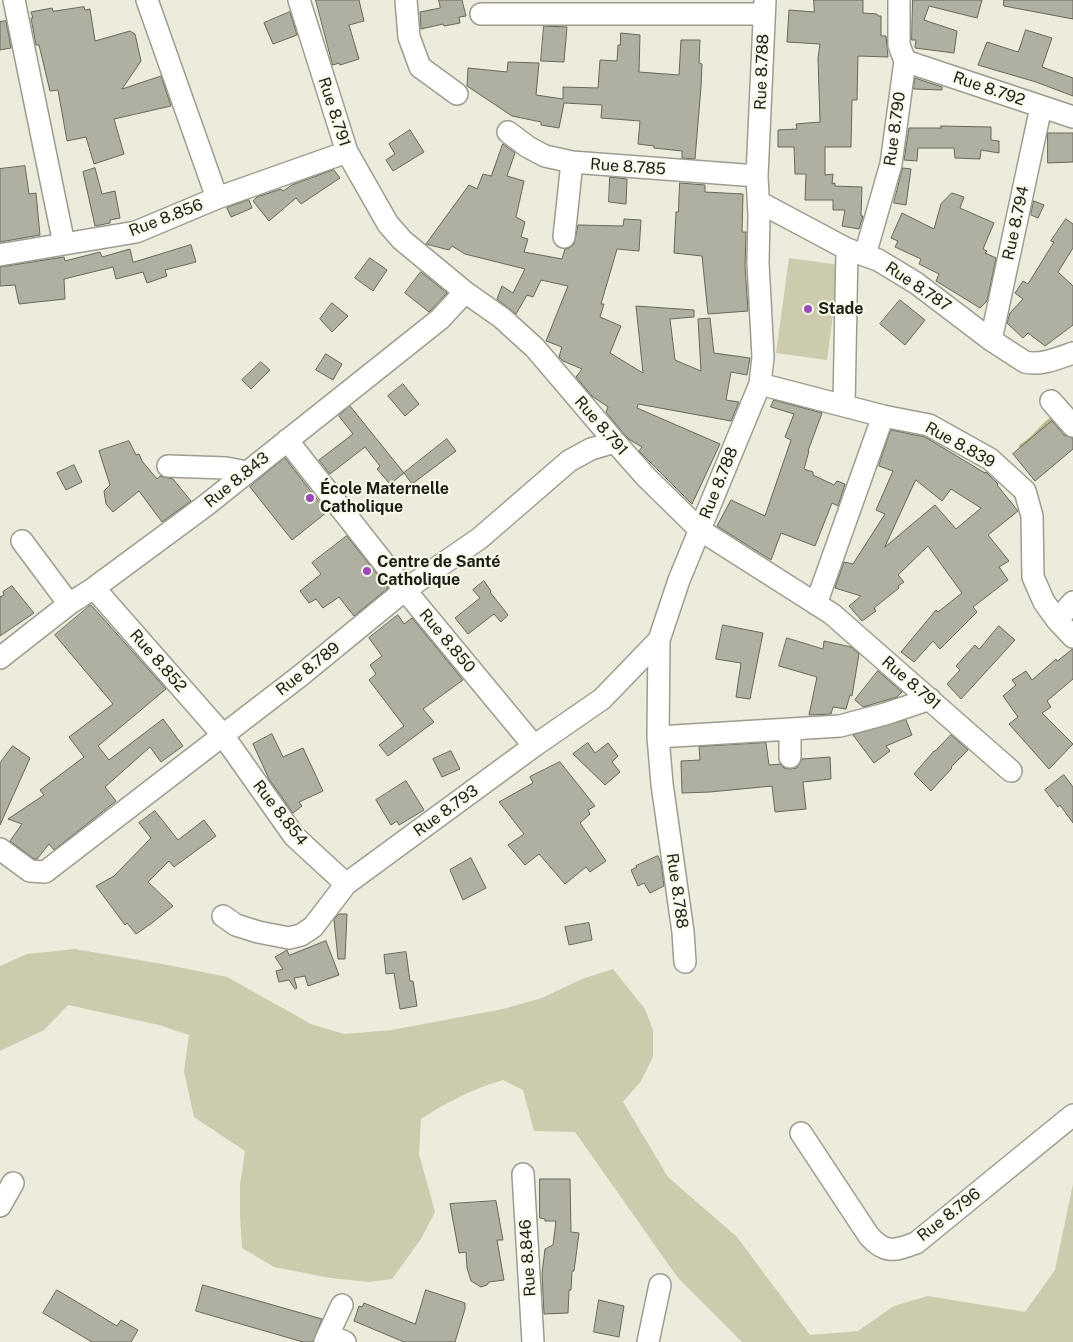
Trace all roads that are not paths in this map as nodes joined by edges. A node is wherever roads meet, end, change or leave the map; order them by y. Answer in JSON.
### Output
{"nodes":[{"id":1,"x":14,"y":0,"type":"edge"},
{"id":2,"x":147,"y":0,"type":"edge"},
{"id":3,"x":299,"y":0,"type":"edge"},
{"id":4,"x":406,"y":0,"type":"edge"},
{"id":5,"x":899,"y":0,"type":"edge"},
{"id":6,"x":564,"y":7,"type":"edge"},
{"id":7,"x":765,"y":7,"type":"edge"},
{"id":8,"x":481,"y":14,"type":"dead end"},
{"id":9,"x":905,"y":61,"type":"junction"},
{"id":10,"x":457,"y":94,"type":"dead end"},
{"id":11,"x":1041,"y":107,"type":"junction"},
{"id":12,"x":1073,"y":117,"type":"edge"},
{"id":13,"x":508,"y":132,"type":"dead end"},
{"id":14,"x":347,"y":152,"type":"junction"},
{"id":15,"x":572,"y":162,"type":"junction"},
{"id":16,"x":757,"y":176,"type":"junction"},
{"id":17,"x":217,"y":198,"type":"junction"},
{"id":18,"x":759,"y":202,"type":"junction"},
{"id":19,"x":564,"y":237,"type":"dead end"},
{"id":20,"x":64,"y":244,"type":"junction"},
{"id":21,"x":856,"y":252,"type":"junction"},
{"id":22,"x":0,"y":255,"type":"edge"},
{"id":23,"x":465,"y":292,"type":"junction"},
{"id":24,"x":991,"y":340,"type":"junction"},
{"id":25,"x":1073,"y":353,"type":"edge"},
{"id":26,"x":760,"y":384,"type":"junction"},
{"id":27,"x":1051,"y":401,"type":"dead end"},
{"id":28,"x":844,"y":405,"type":"junction"},
{"id":29,"x":883,"y":416,"type":"junction"},
{"id":30,"x":1073,"y":426,"type":"edge"},
{"id":31,"x":287,"y":440,"type":"junction"},
{"id":32,"x":615,"y":442,"type":"junction"},
{"id":33,"x":168,"y":466,"type":"dead end"},
{"id":34,"x":247,"y":472,"type":"junction"},
{"id":35,"x":700,"y":530,"type":"junction"},
{"id":36,"x":22,"y":540,"type":"dead end"},
{"id":37,"x":94,"y":588,"type":"junction"},
{"id":38,"x":405,"y":590,"type":"junction"},
{"id":39,"x":1073,"y":602,"type":"edge"},
{"id":40,"x":68,"y":604,"type":"junction"},
{"id":41,"x":816,"y":604,"type":"junction"},
{"id":42,"x":1057,"y":620,"type":"junction"},
{"id":43,"x":1073,"y":637,"type":"edge"},
{"id":44,"x":659,"y":640,"type":"junction"},
{"id":45,"x":0,"y":658,"type":"edge"},
{"id":46,"x":930,"y":699,"type":"junction"},
{"id":47,"x":790,"y":729,"type":"junction"},
{"id":48,"x":222,"y":734,"type":"junction"},
{"id":49,"x":658,"y":737,"type":"junction"},
{"id":50,"x":534,"y":746,"type":"junction"},
{"id":51,"x":790,"y":757,"type":"dead end"},
{"id":52,"x":1011,"y":771,"type":"dead end"},
{"id":53,"x":0,"y":849,"type":"edge"},
{"id":54,"x":346,"y":884,"type":"junction"},
{"id":55,"x":223,"y":916,"type":"dead end"},
{"id":56,"x":685,"y":962,"type":"dead end"},
{"id":57,"x":1073,"y":1115,"type":"edge"},
{"id":58,"x":801,"y":1133,"type":"dead end"},
{"id":59,"x":523,"y":1174,"type":"dead end"},
{"id":60,"x":13,"y":1183,"type":"dead end"},
{"id":61,"x":0,"y":1206,"type":"edge"},
{"id":62,"x":660,"y":1285,"type":"dead end"},
{"id":63,"x":342,"y":1305,"type":"dead end"},
{"id":64,"x":332,"y":1340,"type":"edge"},
{"id":65,"x":534,"y":1342,"type":"edge"},
{"id":66,"x":648,"y":1342,"type":"edge"}],
"edges":[{"from":1,"to":20,"type":"street"},
{"from":2,"to":17,"type":"street","name":"Rue 8.856"},
{"from":3,"to":14,"type":"street","name":"Rue 8.791"},
{"from":4,"to":10,"type":"street"},
{"from":5,"to":9,"type":"street","name":"Rue 8.790"},
{"from":6,"to":7,"type":"street"},
{"from":6,"to":8,"type":"street"},
{"from":7,"to":16,"type":"street","name":"Rue 8.788"},
{"from":9,"to":11,"type":"street","name":"Rue 8.792"},
{"from":9,"to":21,"type":"street","name":"Rue 8.790"},
{"from":11,"to":12,"type":"street","name":"Rue 8.792"},
{"from":11,"to":24,"type":"street","name":"Rue 8.794"},
{"from":13,"to":15,"type":"street","name":"Rue 8.785"},
{"from":14,"to":17,"type":"street"},
{"from":14,"to":23,"type":"street","name":"Rue 8.791"},
{"from":15,"to":16,"type":"street","name":"Rue 8.785"},
{"from":15,"to":19,"type":"street"},
{"from":16,"to":18,"type":"street","name":"Rue 8.788"},
{"from":17,"to":20,"type":"street","name":"Rue 8.856"},
{"from":18,"to":21,"type":"street","name":"Rue 8.787"},
{"from":18,"to":26,"type":"street","name":"Rue 8.788"},
{"from":20,"to":22,"type":"street","name":"Rue 8.856"},
{"from":21,"to":24,"type":"street","name":"Rue 8.787"},
{"from":21,"to":28,"type":"street","name":"Rue 8.790"},
{"from":23,"to":31,"type":"street","name":"Rue 8.843"},
{"from":23,"to":32,"type":"street","name":"Rue 8.791"},
{"from":24,"to":25,"type":"street","name":"Rue 8.787"},
{"from":26,"to":28,"type":"street","name":"Rue 8.839"},
{"from":26,"to":35,"type":"street","name":"Rue 8.788"},
{"from":27,"to":30,"type":"street"},
{"from":28,"to":29,"type":"street","name":"Rue 8.839"},
{"from":29,"to":41,"type":"street"},
{"from":29,"to":42,"type":"street","name":"Rue 8.839"},
{"from":31,"to":34,"type":"street","name":"Rue 8.843"},
{"from":31,"to":38,"type":"street","name":"Rue 8.850"},
{"from":32,"to":35,"type":"street","name":"Rue 8.791"},
{"from":32,"to":38,"type":"street","name":"Rue 8.789"},
{"from":33,"to":34,"type":"street"},
{"from":34,"to":37,"type":"street","name":"Rue 8.843"},
{"from":35,"to":41,"type":"street","name":"Rue 8.791"},
{"from":35,"to":44,"type":"street","name":"Rue 8.788"},
{"from":36,"to":40,"type":"street"},
{"from":37,"to":40,"type":"street","name":"Rue 8.843"},
{"from":37,"to":48,"type":"street","name":"Rue 8.852"},
{"from":38,"to":48,"type":"street","name":"Rue 8.789"},
{"from":38,"to":50,"type":"street","name":"Rue 8.850"},
{"from":39,"to":42,"type":"street"},
{"from":40,"to":45,"type":"street","name":"Rue 8.843"},
{"from":41,"to":46,"type":"street","name":"Rue 8.791"},
{"from":42,"to":43,"type":"street","name":"Rue 8.839"},
{"from":44,"to":49,"type":"street","name":"Rue 8.788"},
{"from":44,"to":50,"type":"street","name":"Rue 8.793"},
{"from":46,"to":47,"type":"street"},
{"from":46,"to":52,"type":"street","name":"Rue 8.791"},
{"from":47,"to":49,"type":"street"},
{"from":47,"to":51,"type":"street"},
{"from":48,"to":53,"type":"street","name":"Rue 8.789"},
{"from":48,"to":54,"type":"street","name":"Rue 8.854"},
{"from":49,"to":56,"type":"street","name":"Rue 8.788"},
{"from":50,"to":54,"type":"street","name":"Rue 8.793"},
{"from":54,"to":55,"type":"street","name":"Rue 8.793"},
{"from":57,"to":58,"type":"street","name":"Rue 8.796"},
{"from":59,"to":65,"type":"street","name":"Rue 8.846"},
{"from":60,"to":61,"type":"street"},
{"from":62,"to":66,"type":"street"},
{"from":63,"to":64,"type":"street"}]}
